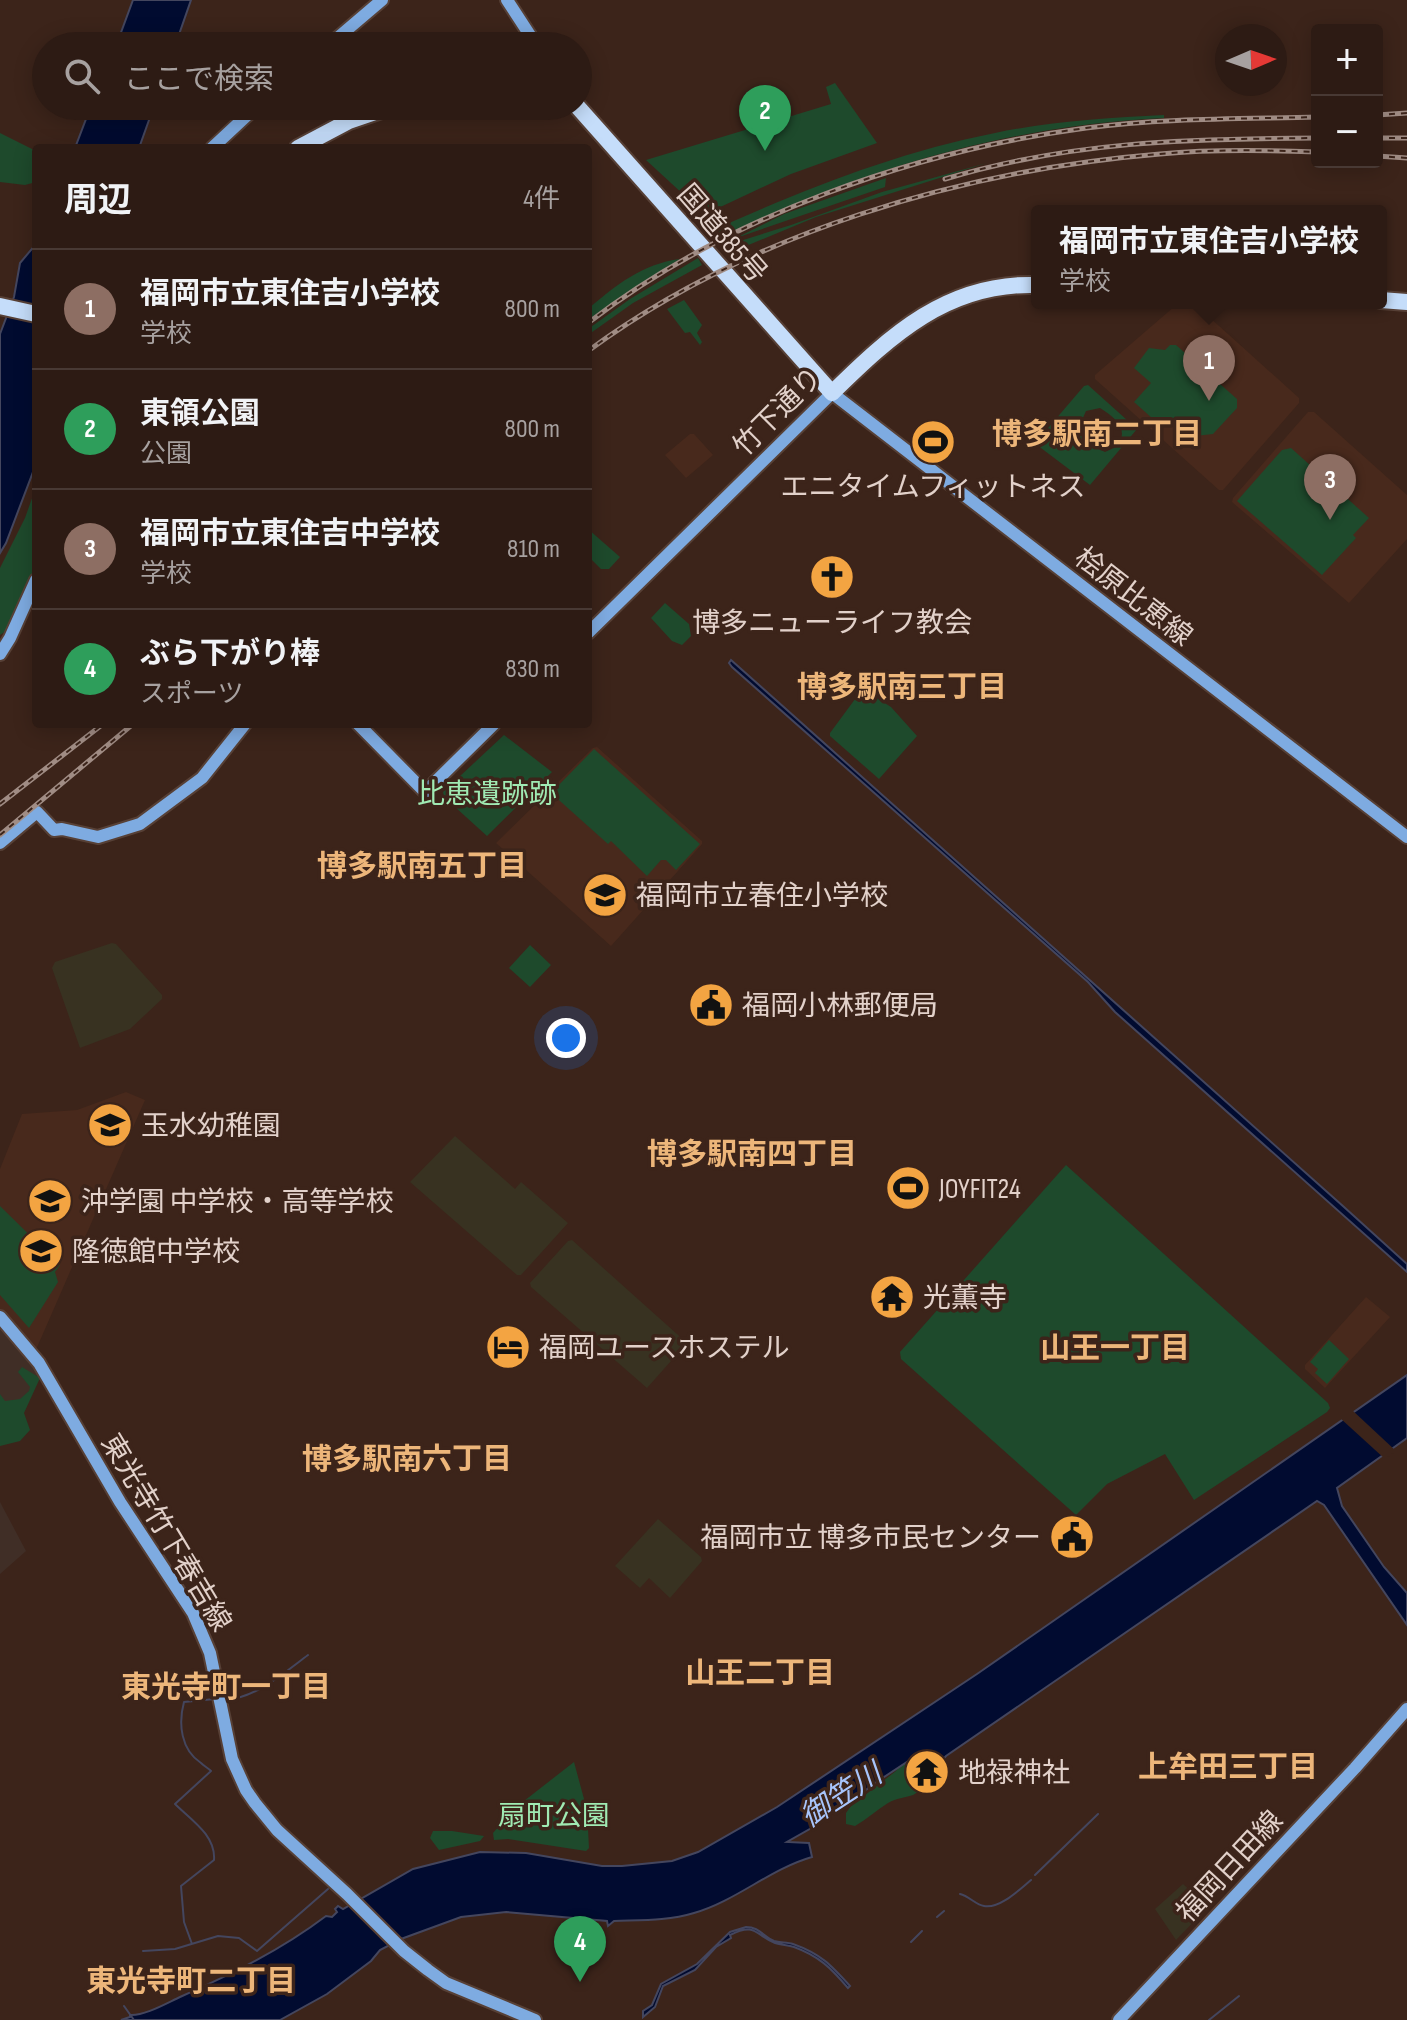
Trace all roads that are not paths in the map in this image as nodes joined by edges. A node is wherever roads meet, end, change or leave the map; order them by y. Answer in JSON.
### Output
{"nodes":[{"id":1,"x":382,"y":0,"type":"edge"},
{"id":2,"x":507,"y":0,"type":"edge"},
{"id":3,"x":344,"y":32,"type":"edge"},
{"id":4,"x":528,"y":32,"type":"edge"},
{"id":5,"x":242,"y":120,"type":"edge"},
{"id":6,"x":352,"y":120,"type":"edge"},
{"id":7,"x":589,"y":120,"type":"edge"},
{"id":8,"x":216,"y":144,"type":"edge"},
{"id":9,"x":306,"y":144,"type":"edge"},
{"id":10,"x":1031,"y":285,"type":"edge"},
{"id":11,"x":1387,"y":300,"type":"edge"},
{"id":12,"x":1407,"y":302,"type":"edge"},
{"id":13,"x":0,"y":306,"type":"edge"},
{"id":14,"x":32,"y":313,"type":"edge"},
{"id":15,"x":832,"y":393,"type":"junction"},
{"id":16,"x":32,"y":589,"type":"edge"},
{"id":17,"x":592,"y":629,"type":"edge"},
{"id":18,"x":0,"y":654,"type":"edge"},
{"id":19,"x":242,"y":728,"type":"edge"},
{"id":20,"x":362,"y":728,"type":"edge"},
{"id":21,"x":490,"y":728,"type":"edge"},
{"id":22,"x":1407,"y":837,"type":"edge"},
{"id":23,"x":0,"y":843,"type":"edge"},
{"id":24,"x":0,"y":1317,"type":"edge"},
{"id":25,"x":1407,"y":1709,"type":"edge"},
{"id":26,"x":535,"y":2020,"type":"edge"},
{"id":27,"x":1119,"y":2020,"type":"edge"}],
"edges":[{"from":1,"to":3,"type":"main road"},
{"from":2,"to":4,"type":"main road"},
{"from":5,"to":8,"type":"main road"},
{"from":6,"to":9,"type":"highway"},
{"from":7,"to":15,"type":"highway","name":"国道385号"},
{"from":10,"to":15,"type":"highway","name":"竹下通り"},
{"from":11,"to":12,"type":"highway"},
{"from":13,"to":14,"type":"highway"},
{"from":15,"to":17,"type":"main road","name":"竹下通り"},
{"from":15,"to":22,"type":"main road","name":"桧原比恵線"},
{"from":16,"to":18,"type":"main road"},
{"from":19,"to":23,"type":"main road"},
{"from":20,"to":21,"type":"main road"},
{"from":24,"to":26,"type":"main road","name":"東光寺竹下春吉線"},
{"from":25,"to":27,"type":"main road","name":"福岡日田線"}]}
